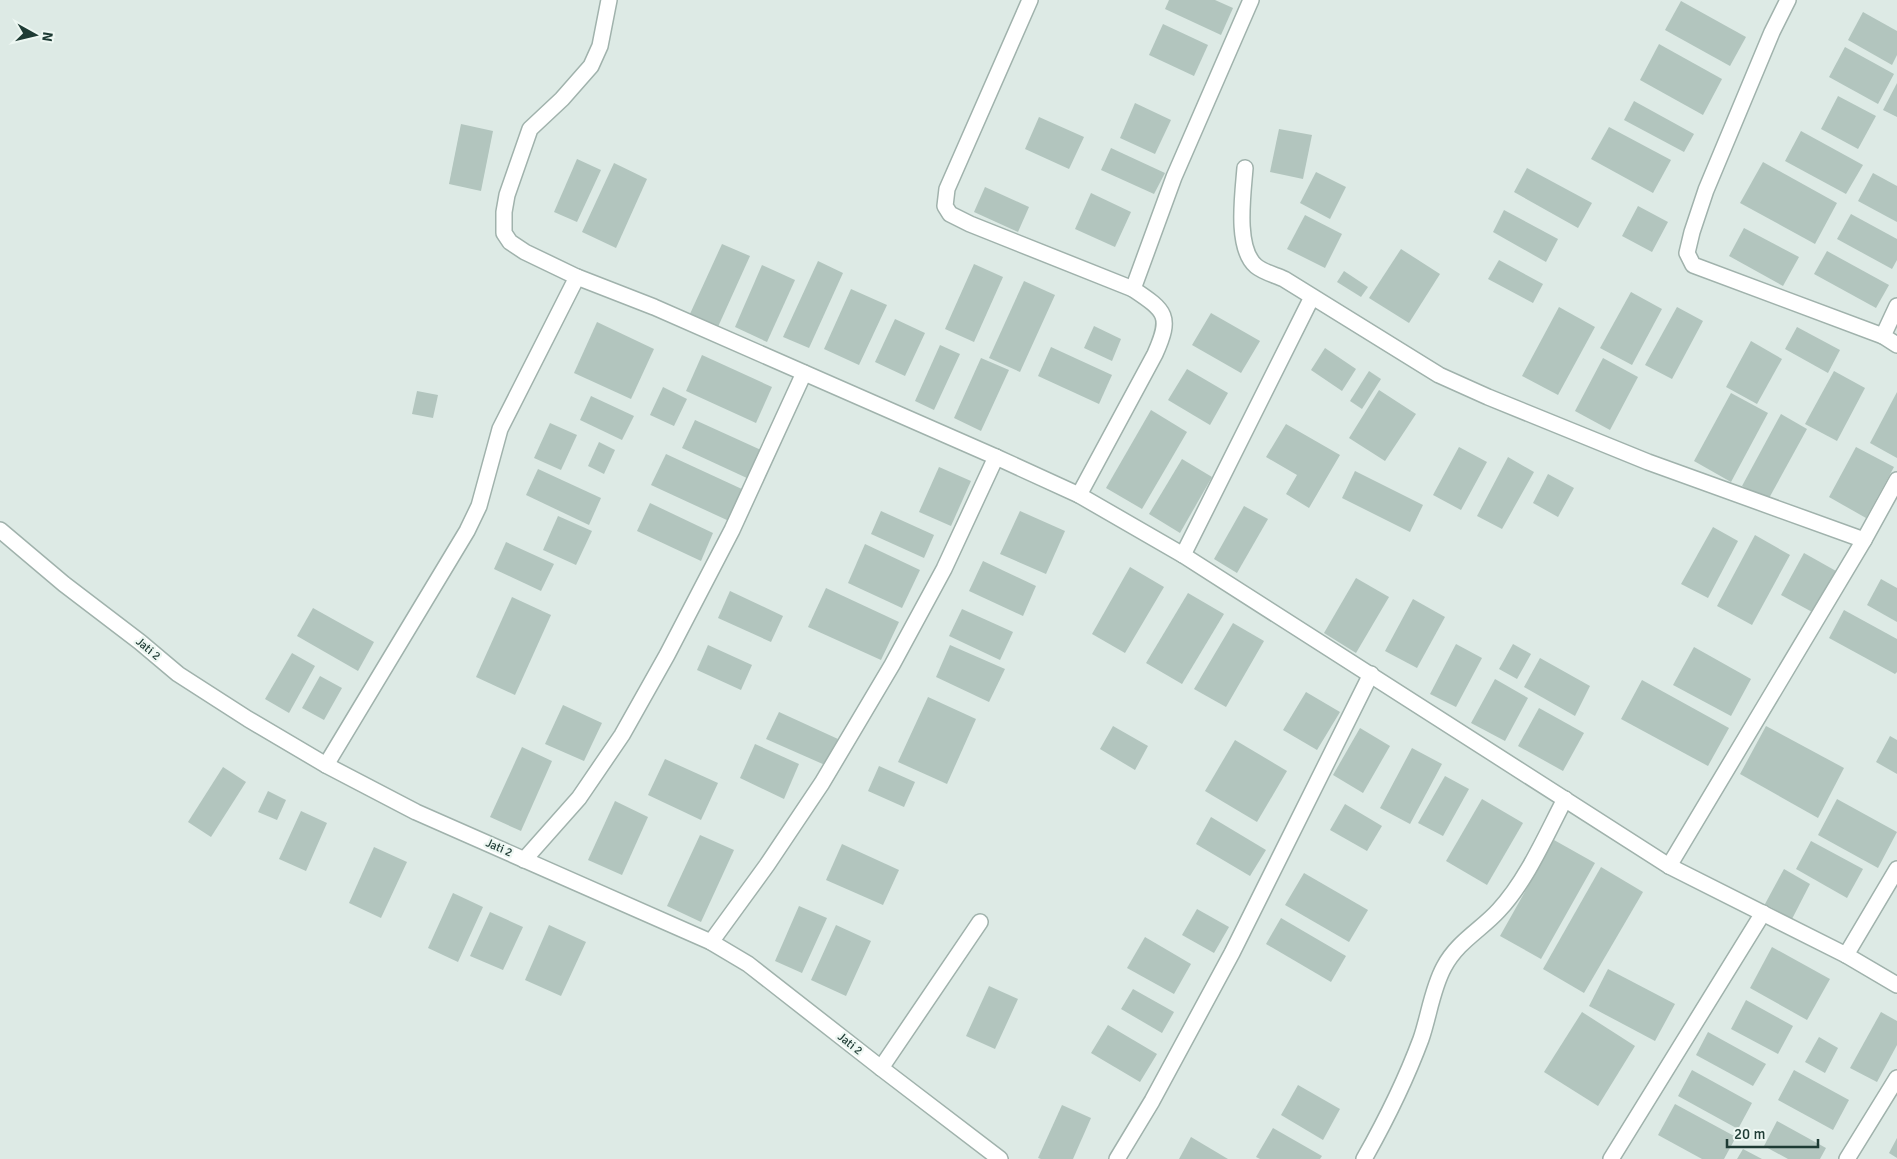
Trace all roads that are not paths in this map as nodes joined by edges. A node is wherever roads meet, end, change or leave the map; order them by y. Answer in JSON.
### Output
{"nodes":[{"id":1,"x":608,"y":0,"type":"edge"},
{"id":2,"x":1030,"y":0,"type":"edge"},
{"id":3,"x":1250,"y":0,"type":"edge"},
{"id":4,"x":1788,"y":0,"type":"edge"},
{"id":5,"x":1245,"y":168,"type":"dead end"},
{"id":6,"x":577,"y":277,"type":"junction"},
{"id":7,"x":1133,"y":289,"type":"junction"},
{"id":8,"x":1312,"y":297,"type":"junction"},
{"id":9,"x":1897,"y":306,"type":"edge"},
{"id":10,"x":1883,"y":336,"type":"junction"},
{"id":11,"x":1897,"y":344,"type":"edge"},
{"id":12,"x":804,"y":373,"type":"junction"},
{"id":13,"x":996,"y":457,"type":"junction"},
{"id":14,"x":1897,"y":480,"type":"edge"},
{"id":15,"x":1079,"y":495,"type":"junction"},
{"id":16,"x":0,"y":530,"type":"edge"},
{"id":17,"x":1864,"y":540,"type":"junction"},
{"id":18,"x":1183,"y":555,"type":"junction"},
{"id":19,"x":1371,"y":674,"type":"junction"},
{"id":20,"x":326,"y":765,"type":"junction"},
{"id":21,"x":1565,"y":799,"type":"junction"},
{"id":22,"x":524,"y":860,"type":"junction"},
{"id":23,"x":1669,"y":866,"type":"junction"},
{"id":24,"x":1897,"y":868,"type":"edge"},
{"id":25,"x":1763,"y":913,"type":"junction"},
{"id":26,"x":980,"y":922,"type":"dead end"},
{"id":27,"x":712,"y":942,"type":"junction"},
{"id":28,"x":1846,"y":955,"type":"junction"},
{"id":29,"x":1897,"y":985,"type":"edge"},
{"id":30,"x":881,"y":1068,"type":"junction"},
{"id":31,"x":1897,"y":1078,"type":"edge"},
{"id":32,"x":1000,"y":1159,"type":"edge"},
{"id":33,"x":1117,"y":1159,"type":"edge"},
{"id":34,"x":1364,"y":1159,"type":"edge"},
{"id":35,"x":1611,"y":1159,"type":"edge"},
{"id":36,"x":1847,"y":1159,"type":"edge"}],
"edges":[{"from":1,"to":6,"type":"street"},
{"from":2,"to":7,"type":"street"},
{"from":3,"to":7,"type":"street"},
{"from":4,"to":10,"type":"street"},
{"from":5,"to":8,"type":"street"},
{"from":6,"to":12,"type":"street"},
{"from":6,"to":20,"type":"street"},
{"from":7,"to":15,"type":"street"},
{"from":8,"to":17,"type":"street"},
{"from":8,"to":18,"type":"street"},
{"from":9,"to":10,"type":"street"},
{"from":10,"to":11,"type":"street"},
{"from":12,"to":13,"type":"street"},
{"from":12,"to":22,"type":"street"},
{"from":13,"to":15,"type":"street"},
{"from":13,"to":27,"type":"street"},
{"from":14,"to":17,"type":"street"},
{"from":15,"to":18,"type":"street"},
{"from":16,"to":20,"type":"street","name":"Jati 2"},
{"from":17,"to":23,"type":"street"},
{"from":18,"to":19,"type":"street"},
{"from":19,"to":21,"type":"street"},
{"from":19,"to":33,"type":"street"},
{"from":20,"to":22,"type":"street","name":"Jati 2"},
{"from":21,"to":23,"type":"street"},
{"from":21,"to":34,"type":"street"},
{"from":22,"to":27,"type":"street","name":"Jati 2"},
{"from":23,"to":25,"type":"street"},
{"from":24,"to":28,"type":"street"},
{"from":25,"to":28,"type":"street"},
{"from":25,"to":35,"type":"street"},
{"from":26,"to":30,"type":"street"},
{"from":27,"to":30,"type":"street","name":"Jati 2"},
{"from":28,"to":29,"type":"street"},
{"from":30,"to":32,"type":"street","name":"Jati 2"},
{"from":31,"to":36,"type":"street"}]}
